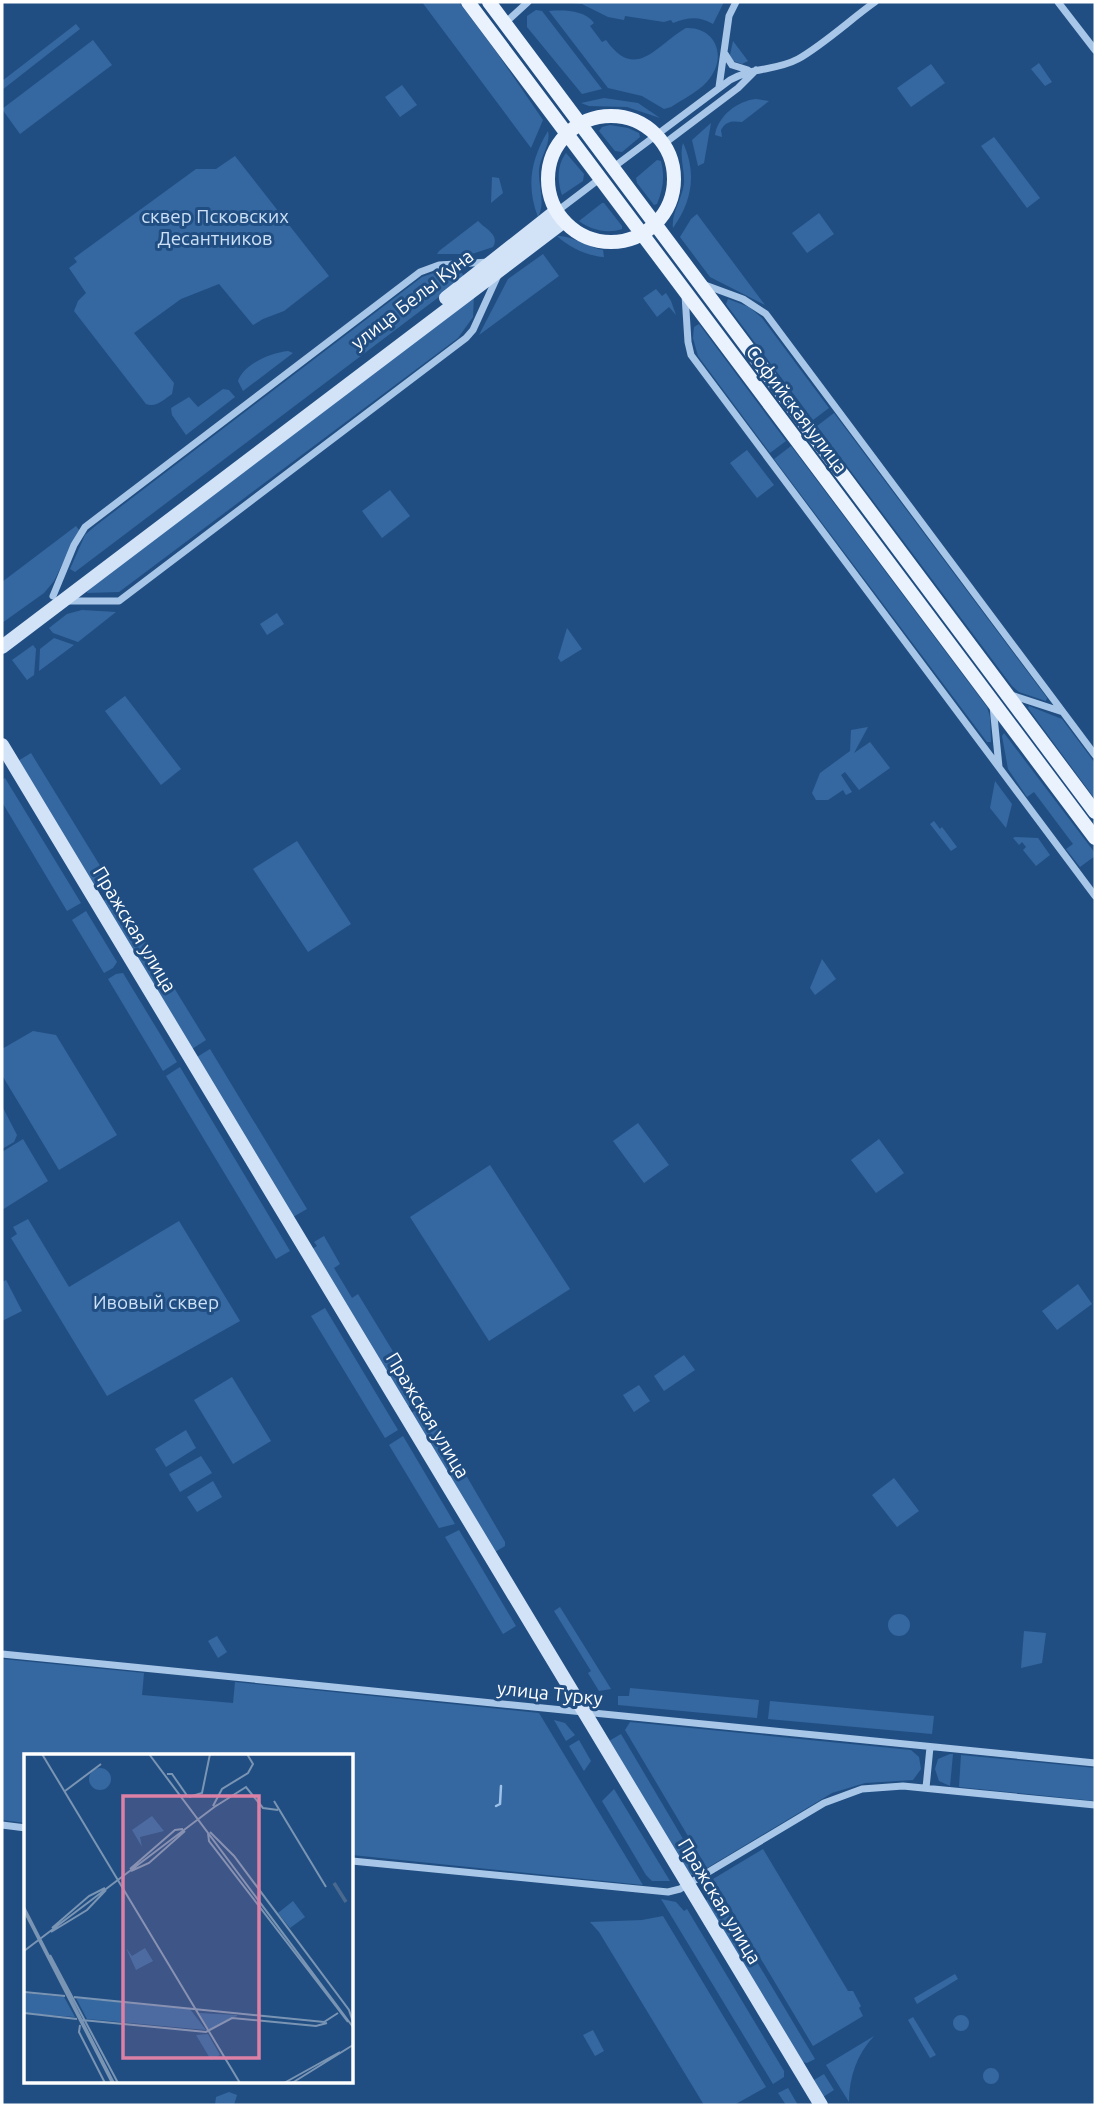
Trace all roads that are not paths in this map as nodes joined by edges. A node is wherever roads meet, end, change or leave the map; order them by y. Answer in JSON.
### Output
{"nodes":[{"id":1,"x":468,"y":2,"type":"edge"},
{"id":2,"x":489,"y":2,"type":"edge"},
{"id":3,"x":530,"y":2,"type":"edge"},
{"id":4,"x":736,"y":2,"type":"edge"},
{"id":5,"x":875,"y":2,"type":"edge"},
{"id":6,"x":1058,"y":2,"type":"edge"},
{"id":7,"x":505,"y":23,"type":"junction"},
{"id":8,"x":1095,"y":50,"type":"edge"},
{"id":9,"x":724,"y":54,"type":"junction"},
{"id":10,"x":752,"y":70,"type":"junction"},
{"id":11,"x":719,"y":87,"type":"junction"},
{"id":12,"x":580,"y":123,"type":"junction"},
{"id":13,"x":566,"y":132,"type":"junction"},
{"id":14,"x":661,"y":139,"type":"junction"},
{"id":15,"x":613,"y":168,"type":"junction"},
{"id":16,"x":600,"y":178,"type":"junction"},
{"id":17,"x":559,"y":217,"type":"junction"},
{"id":18,"x":656,"y":224,"type":"junction"},
{"id":19,"x":643,"y":234,"type":"junction"},
{"id":20,"x":497,"y":265,"type":"junction"},
{"id":21,"x":700,"y":283,"type":"junction"},
{"id":22,"x":685,"y":291,"type":"junction"},
{"id":23,"x":58,"y":599,"type":"junction"},
{"id":24,"x":956,"y":626,"type":"junction"},
{"id":25,"x":2,"y":635,"type":"edge"},
{"id":26,"x":943,"y":636,"type":"junction"},
{"id":27,"x":2,"y":648,"type":"edge"},
{"id":28,"x":1007,"y":694,"type":"junction"},
{"id":29,"x":992,"y":702,"type":"junction"},
{"id":30,"x":1063,"y":712,"type":"junction"},
{"id":31,"x":2,"y":744,"type":"edge"},
{"id":32,"x":1095,"y":755,"type":"edge"},
{"id":33,"x":2,"y":763,"type":"edge"},
{"id":34,"x":999,"y":767,"type":"junction"},
{"id":35,"x":1095,"y":812,"type":"edge"},
{"id":36,"x":1095,"y":838,"type":"edge"},
{"id":37,"x":1095,"y":896,"type":"edge"},
{"id":38,"x":2,"y":1654,"type":"edge"},
{"id":39,"x":578,"y":1712,"type":"junction"},
{"id":40,"x":930,"y":1747,"type":"junction"},
{"id":41,"x":1095,"y":1763,"type":"edge"},
{"id":42,"x":926,"y":1788,"type":"junction"},
{"id":43,"x":1095,"y":1805,"type":"edge"},
{"id":44,"x":2,"y":1825,"type":"edge"},
{"id":45,"x":24,"y":1828,"type":"edge"},
{"id":46,"x":354,"y":1860,"type":"edge"},
{"id":47,"x":684,"y":1887,"type":"junction"},
{"id":48,"x":810,"y":2105,"type":"edge"},
{"id":49,"x":821,"y":2105,"type":"edge"}],
"edges":[{"from":1,"to":13,"type":"main road","name":"Софийская улица"},
{"from":2,"to":7,"type":"main road","name":"Софийская улица"},
{"from":3,"to":7,"type":"street"},
{"from":4,"to":9,"type":"street"},
{"from":5,"to":10,"type":"street"},
{"from":6,"to":8,"type":"street"},
{"from":7,"to":12,"type":"main road","name":"Софийская улица"},
{"from":9,"to":10,"type":"street"},
{"from":9,"to":11,"type":"street"},
{"from":10,"to":11,"type":"street","name":"улица Белы Куна"},
{"from":10,"to":14,"type":"street","name":"улица Белы Куна"},
{"from":11,"to":14,"type":"street","name":"улица Белы Куна"},
{"from":12,"to":13,"type":"main road"},
{"from":12,"to":14,"type":"main road"},
{"from":12,"to":15,"type":"main road","name":"Софийская улица"},
{"from":13,"to":16,"type":"main road","name":"Софийская улица"},
{"from":13,"to":17,"type":"main road"},
{"from":14,"to":15,"type":"street","name":"улица Белы Куна"},
{"from":14,"to":18,"type":"main road"},
{"from":15,"to":16,"type":"street","name":"улица Белы Куна"},
{"from":15,"to":18,"type":"main road","name":"Софийская улица"},
{"from":16,"to":17,"type":"street","name":"улица Белы Куна"},
{"from":16,"to":19,"type":"main road","name":"Софийская улица"},
{"from":17,"to":19,"type":"main road"},
{"from":17,"to":20,"type":"street","name":"улица Белы Куна"},
{"from":18,"to":19,"type":"main road"},
{"from":18,"to":21,"type":"main road","name":"Софийская улица"},
{"from":19,"to":22,"type":"main road","name":"Софийская улица"},
{"from":20,"to":23,"type":"street","name":"улица Белы Куна"},
{"from":20,"to":23,"type":"street"},
{"from":20,"to":23,"type":"street"},
{"from":21,"to":24,"type":"main road","name":"Софийская улица"},
{"from":21,"to":30,"type":"street"},
{"from":22,"to":26,"type":"main road","name":"Софийская улица"},
{"from":22,"to":34,"type":"street"},
{"from":23,"to":25,"type":"street","name":"улица Белы Куна"},
{"from":23,"to":27,"type":"street","name":"улица Белы Куна"},
{"from":24,"to":26,"type":"main road"},
{"from":24,"to":28,"type":"main road","name":"Софийская улица"},
{"from":26,"to":29,"type":"main road","name":"Софийская улица"},
{"from":28,"to":30,"type":"street"},
{"from":28,"to":35,"type":"main road","name":"Софийская улица"},
{"from":29,"to":34,"type":"street"},
{"from":29,"to":36,"type":"main road","name":"Софийская улица"},
{"from":30,"to":32,"type":"street"},
{"from":31,"to":39,"type":"street","name":"Пражская улица"},
{"from":33,"to":39,"type":"street","name":"Пражская улица"},
{"from":34,"to":37,"type":"street"},
{"from":38,"to":39,"type":"street","name":"улица Турку"},
{"from":39,"to":40,"type":"street","name":"улица Турку"},
{"from":39,"to":47,"type":"street","name":"Пражская улица"},
{"from":40,"to":41,"type":"street","name":"улица Турку"},
{"from":40,"to":42,"type":"street"},
{"from":42,"to":43,"type":"street"},
{"from":42,"to":47,"type":"street"},
{"from":44,"to":45,"type":"street"},
{"from":46,"to":47,"type":"street"},
{"from":47,"to":48,"type":"street","name":"Пражская улица"},
{"from":47,"to":49,"type":"street","name":"Пражская улица"}]}
